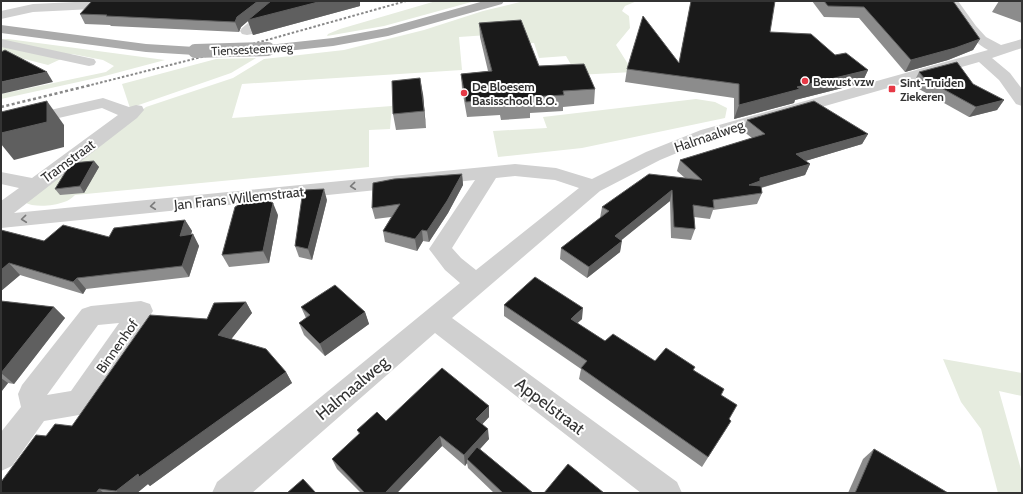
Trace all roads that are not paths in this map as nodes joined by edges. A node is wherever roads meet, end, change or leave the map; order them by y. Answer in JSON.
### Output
{"nodes":[{"id":1,"x":35,"y":1,"type":"edge"},
{"id":2,"x":172,"y":1,"type":"edge"},
{"id":3,"x":283,"y":1,"type":"edge"},
{"id":4,"x":498,"y":1,"type":"edge"},
{"id":5,"x":952,"y":1,"type":"edge"},
{"id":6,"x":1,"y":3,"type":"edge"},
{"id":7,"x":84,"y":3,"type":"edge"},
{"id":8,"x":1,"y":15,"type":"edge"},
{"id":9,"x":1,"y":29,"type":"edge"},
{"id":10,"x":247,"y":32,"type":"dead end"},
{"id":11,"x":1,"y":43,"type":"edge"},
{"id":12,"x":1022,"y":43,"type":"edge"},
{"id":13,"x":1001,"y":50,"type":"junction"},
{"id":14,"x":981,"y":57,"type":"junction"},
{"id":15,"x":88,"y":62,"type":"dead end"},
{"id":16,"x":1022,"y":101,"type":"edge"},
{"id":17,"x":37,"y":118,"type":"edge"},
{"id":18,"x":489,"y":173,"type":"junction"},
{"id":19,"x":1,"y":178,"type":"edge"},
{"id":20,"x":35,"y":185,"type":"junction"},
{"id":21,"x":593,"y":187,"type":"junction"},
{"id":22,"x":1,"y":212,"type":"edge"},
{"id":23,"x":1,"y":221,"type":"edge"},
{"id":24,"x":476,"y":283,"type":"junction"},
{"id":25,"x":435,"y":319,"type":"junction"},
{"id":26,"x":36,"y":410,"type":"dead end"},
{"id":27,"x":1,"y":456,"type":"edge"},
{"id":28,"x":228,"y":493,"type":"edge"},
{"id":29,"x":666,"y":493,"type":"edge"}],
"edges":[{"from":1,"to":6,"type":"street"},
{"from":2,"to":7,"type":"street"},
{"from":3,"to":10,"type":"street","name":"Tiensesteenweg"},
{"from":4,"to":9,"type":"main road","name":"Tiensesteenweg","bridge":true},
{"from":5,"to":13,"type":"street"},
{"from":7,"to":8,"type":"street"},
{"from":11,"to":15,"type":"street"},
{"from":12,"to":13,"type":"street","name":"Halmaalweg"},
{"from":13,"to":14,"type":"street","name":"Halmaalweg"},
{"from":14,"to":16,"type":"street"},
{"from":14,"to":21,"type":"street","name":"Halmaalweg"},
{"from":17,"to":20,"type":"street","name":"Tramstraat"},
{"from":18,"to":21,"type":"street","name":"Jan Frans Willemstraat"},
{"from":18,"to":23,"type":"street","name":"Jan Frans Willemstraat","one_way":true},
{"from":18,"to":24,"type":"street"},
{"from":19,"to":20,"type":"street"},
{"from":20,"to":22,"type":"street","name":"Tramstraat"},
{"from":21,"to":24,"type":"street","name":"Halmaalweg"},
{"from":24,"to":25,"type":"street","name":"Halmaalweg"},
{"from":25,"to":28,"type":"street","name":"Halmaalweg"},
{"from":25,"to":29,"type":"street","name":"Appelstraat"},
{"from":26,"to":27,"type":"street"}]}
